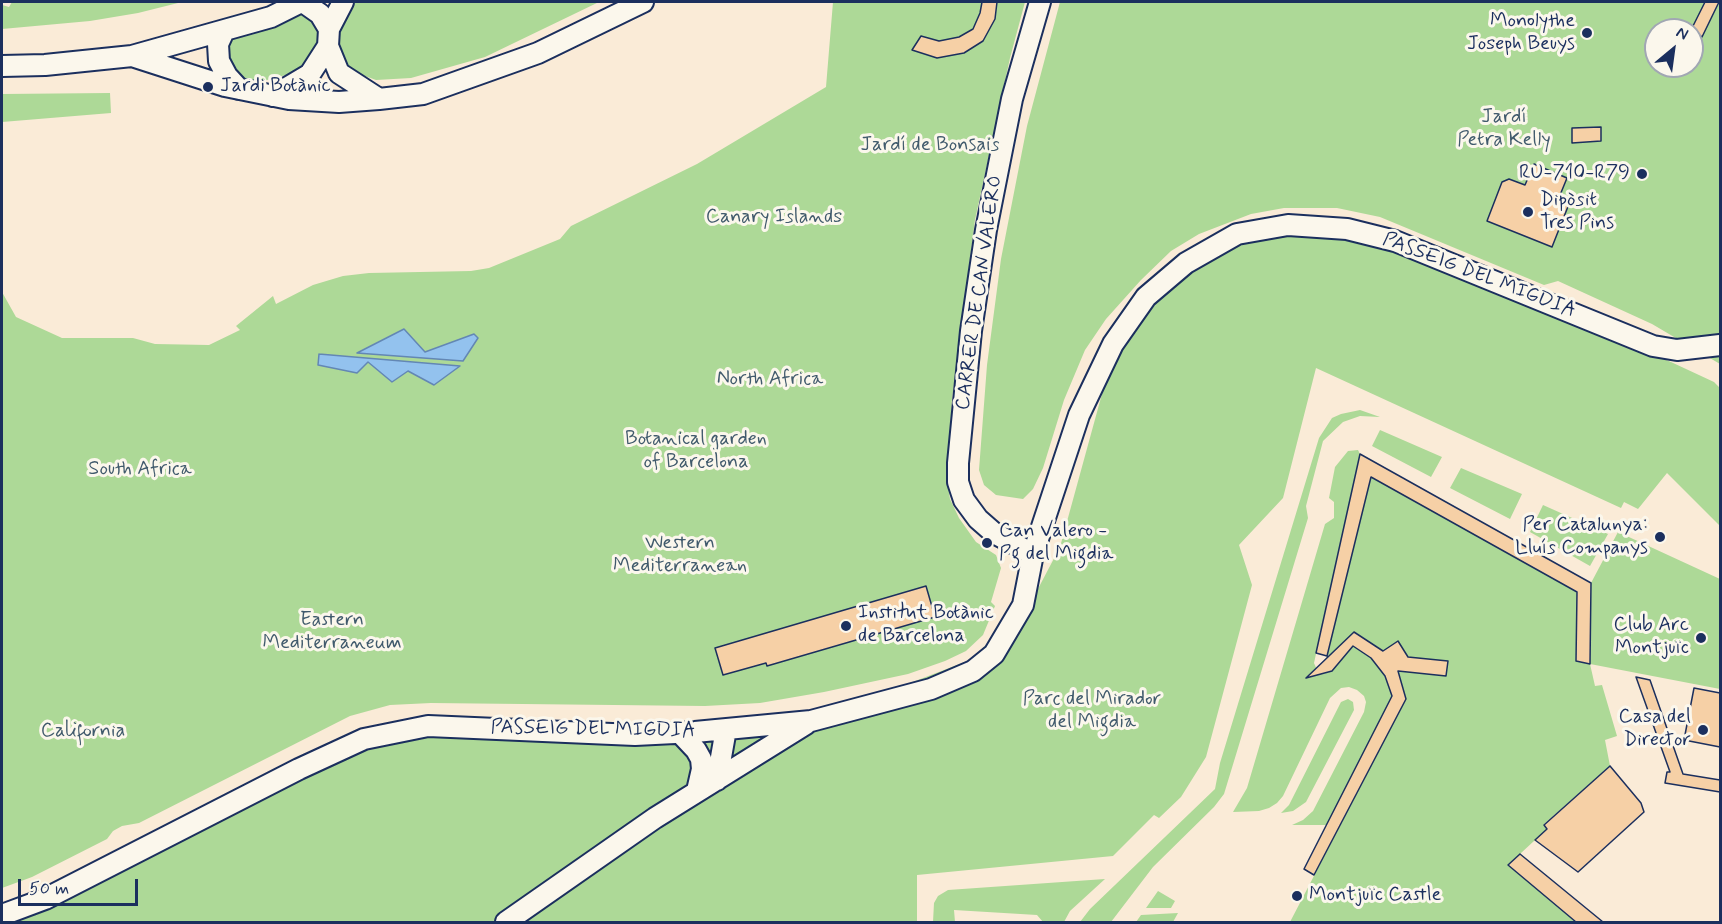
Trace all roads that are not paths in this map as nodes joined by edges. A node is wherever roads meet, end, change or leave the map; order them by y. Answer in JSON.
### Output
{"nodes":[{"id":1,"x":302,"y":2,"type":"edge"},
{"id":2,"x":343,"y":2,"type":"edge"},
{"id":3,"x":643,"y":2,"type":"edge"},
{"id":4,"x":1040,"y":2,"type":"edge"},
{"id":5,"x":224,"y":31,"type":"junction"},
{"id":6,"x":329,"y":38,"type":"junction"},
{"id":7,"x":132,"y":56,"type":"junction"},
{"id":8,"x":2,"y":66,"type":"edge"},
{"id":9,"x":238,"y":89,"type":"junction"},
{"id":10,"x":273,"y":96,"type":"junction"},
{"id":11,"x":379,"y":99,"type":"junction"},
{"id":12,"x":1720,"y":345,"type":"edge"},
{"id":13,"x":1033,"y":554,"type":"junction"},
{"id":14,"x":811,"y":721,"type":"junction"},
{"id":15,"x":726,"y":729,"type":"junction"},
{"id":16,"x":680,"y":733,"type":"junction"},
{"id":17,"x":706,"y":785,"type":"junction"},
{"id":18,"x":2,"y":915,"type":"edge"},
{"id":19,"x":506,"y":922,"type":"edge"}],
"edges":[{"from":1,"to":5,"type":"street"},
{"from":1,"to":6,"type":"street"},
{"from":2,"to":6,"type":"street"},
{"from":3,"to":11,"type":"street"},
{"from":4,"to":13,"type":"street","name":"CARRER DE CAN VALERO"},
{"from":5,"to":7,"type":"street"},
{"from":5,"to":9,"type":"street"},
{"from":6,"to":10,"type":"street"},
{"from":6,"to":11,"type":"street"},
{"from":7,"to":8,"type":"street"},
{"from":7,"to":9,"type":"street"},
{"from":9,"to":10,"type":"street"},
{"from":10,"to":11,"type":"street"},
{"from":12,"to":13,"type":"street","name":"PASSEIG DEL MIGDIA"},
{"from":13,"to":14,"type":"street","name":"PASSEIG DEL MIGDIA"},
{"from":14,"to":15,"type":"street","name":"PASSEIG DEL MIGDIA"},
{"from":14,"to":17,"type":"street"},
{"from":15,"to":16,"type":"street","name":"PASSEIG DEL MIGDIA"},
{"from":15,"to":17,"type":"street"},
{"from":16,"to":17,"type":"street"},
{"from":16,"to":18,"type":"street","name":"PASSEIG DEL MIGDIA"},
{"from":17,"to":19,"type":"street"}]}
